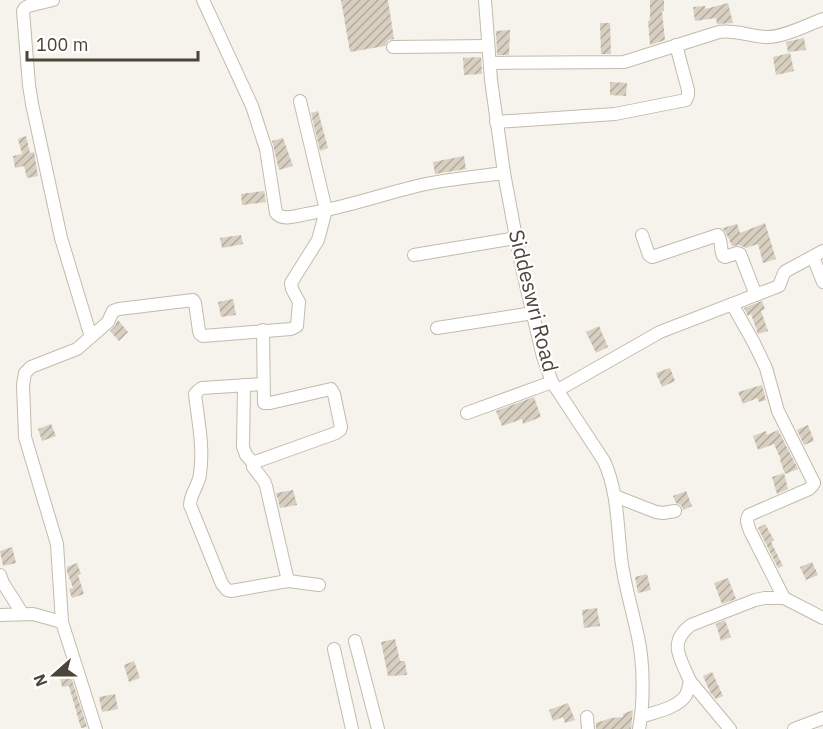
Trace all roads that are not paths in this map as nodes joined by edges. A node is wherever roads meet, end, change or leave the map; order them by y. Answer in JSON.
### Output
{"nodes":[{"id":1,"x":53,"y":0,"type":"edge"},
{"id":2,"x":203,"y":0,"type":"edge"},
{"id":3,"x":485,"y":0,"type":"edge"},
{"id":4,"x":823,"y":19,"type":"edge"},
{"id":5,"x":676,"y":45,"type":"junction"},
{"id":6,"x":488,"y":46,"type":"junction"},
{"id":7,"x":393,"y":47,"type":"dead end"},
{"id":8,"x":490,"y":63,"type":"junction"},
{"id":9,"x":300,"y":101,"type":"dead end"},
{"id":10,"x":496,"y":122,"type":"junction"},
{"id":11,"x":504,"y":172,"type":"junction"},
{"id":12,"x":326,"y":210,"type":"junction"},
{"id":13,"x":642,"y":235,"type":"dead end"},
{"id":14,"x":516,"y":238,"type":"junction"},
{"id":15,"x":818,"y":254,"type":"edge"},
{"id":16,"x":414,"y":255,"type":"dead end"},
{"id":17,"x":823,"y":282,"type":"edge"},
{"id":18,"x":756,"y":295,"type":"junction"},
{"id":19,"x":732,"y":304,"type":"junction"},
{"id":20,"x":533,"y":313,"type":"junction"},
{"id":21,"x":437,"y":328,"type":"dead end"},
{"id":22,"x":263,"y":330,"type":"junction"},
{"id":23,"x":91,"y":337,"type":"junction"},
{"id":24,"x":263,"y":384,"type":"junction"},
{"id":25,"x":244,"y":386,"type":"junction"},
{"id":26,"x":555,"y":386,"type":"junction"},
{"id":27,"x":467,"y":413,"type":"dead end"},
{"id":28,"x":254,"y":464,"type":"junction"},
{"id":29,"x":615,"y":496,"type":"junction"},
{"id":30,"x":675,"y":510,"type":"dead end"},
{"id":31,"x":0,"y":574,"type":"edge"},
{"id":32,"x":288,"y":581,"type":"junction"},
{"id":33,"x":319,"y":585,"type":"dead end"},
{"id":34,"x":784,"y":598,"type":"junction"},
{"id":35,"x":22,"y":613,"type":"junction"},
{"id":36,"x":0,"y":615,"type":"edge"},
{"id":37,"x":823,"y":618,"type":"edge"},
{"id":38,"x":62,"y":622,"type":"junction"},
{"id":39,"x":355,"y":641,"type":"dead end"},
{"id":40,"x":334,"y":649,"type":"dead end"},
{"id":41,"x":690,"y":681,"type":"junction"},
{"id":42,"x":823,"y":718,"type":"edge"},
{"id":43,"x":640,"y":723,"type":"edge"},
{"id":44,"x":96,"y":729,"type":"edge"},
{"id":45,"x":352,"y":729,"type":"edge"},
{"id":46,"x":378,"y":729,"type":"edge"},
{"id":47,"x":730,"y":729,"type":"edge"},
{"id":48,"x":794,"y":729,"type":"edge"}],
"edges":[{"from":1,"to":23,"type":"street"},
{"from":2,"to":12,"type":"street"},
{"from":3,"to":6,"type":"street","name":"Siddeswri Road"},
{"from":4,"to":5,"type":"street"},
{"from":5,"to":8,"type":"street"},
{"from":5,"to":10,"type":"street"},
{"from":6,"to":7,"type":"street"},
{"from":6,"to":8,"type":"street","name":"Siddeswri Road"},
{"from":8,"to":10,"type":"street","name":"Siddeswri Road"},
{"from":9,"to":12,"type":"street"},
{"from":10,"to":11,"type":"street","name":"Siddeswri Road"},
{"from":11,"to":12,"type":"street"},
{"from":11,"to":14,"type":"street","name":"Siddeswri Road"},
{"from":12,"to":22,"type":"street"},
{"from":13,"to":18,"type":"street"},
{"from":14,"to":16,"type":"street"},
{"from":14,"to":20,"type":"street","name":"Siddeswri Road"},
{"from":15,"to":17,"type":"street"},
{"from":15,"to":18,"type":"street"},
{"from":18,"to":19,"type":"street"},
{"from":19,"to":26,"type":"street"},
{"from":19,"to":34,"type":"street"},
{"from":20,"to":21,"type":"street"},
{"from":20,"to":26,"type":"street","name":"Siddeswri Road"},
{"from":22,"to":23,"type":"street"},
{"from":22,"to":24,"type":"street"},
{"from":23,"to":38,"type":"street"},
{"from":24,"to":25,"type":"street"},
{"from":24,"to":28,"type":"street"},
{"from":25,"to":28,"type":"street"},
{"from":25,"to":32,"type":"street"},
{"from":26,"to":27,"type":"street"},
{"from":26,"to":29,"type":"street","name":"Siddeswri Road"},
{"from":28,"to":32,"type":"street"},
{"from":29,"to":30,"type":"street"},
{"from":29,"to":43,"type":"street","name":"Siddeswri Road"},
{"from":31,"to":35,"type":"street"},
{"from":32,"to":33,"type":"street"},
{"from":34,"to":37,"type":"street"},
{"from":34,"to":41,"type":"street"},
{"from":35,"to":36,"type":"street"},
{"from":35,"to":38,"type":"street"},
{"from":38,"to":44,"type":"street"},
{"from":39,"to":46,"type":"street"},
{"from":40,"to":45,"type":"street"},
{"from":41,"to":43,"type":"street"},
{"from":41,"to":47,"type":"street"},
{"from":42,"to":48,"type":"street"}]}
